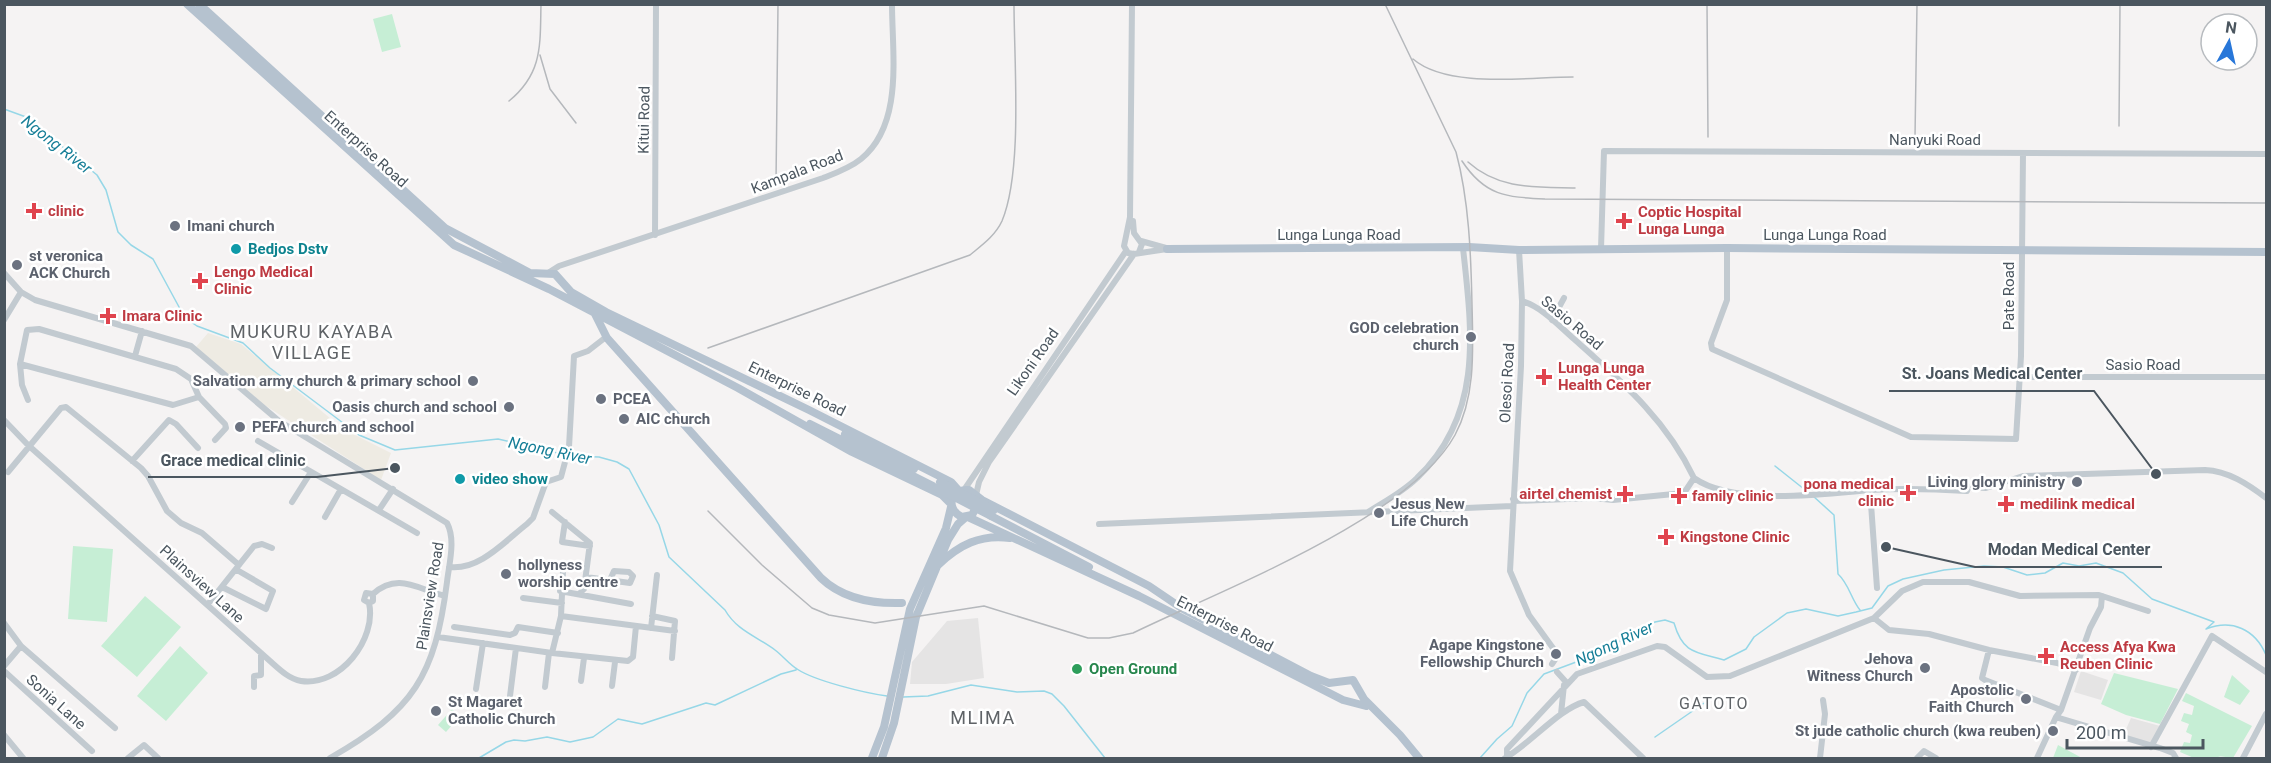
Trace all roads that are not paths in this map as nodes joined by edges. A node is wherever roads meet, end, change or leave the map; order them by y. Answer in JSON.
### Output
{"nodes":[{"id":1,"x":188,"y":4,"type":"edge"},
{"id":2,"x":200,"y":4,"type":"edge"},
{"id":3,"x":656,"y":4,"type":"edge"},
{"id":4,"x":892,"y":4,"type":"edge"},
{"id":5,"x":1133,"y":4,"type":"edge"},
{"id":6,"x":216,"y":25,"type":"junction"},
{"id":7,"x":2022,"y":153,"type":"junction"},
{"id":8,"x":2266,"y":154,"type":"edge"},
{"id":9,"x":655,"y":235,"type":"junction"},
{"id":10,"x":1128,"y":237,"type":"junction"},
{"id":11,"x":1139,"y":239,"type":"junction"},
{"id":12,"x":1463,"y":248,"type":"junction"},
{"id":13,"x":1727,"y":248,"type":"junction"},
{"id":14,"x":1167,"y":249,"type":"junction"},
{"id":15,"x":1601,"y":249,"type":"junction"},
{"id":16,"x":2021,"y":249,"type":"junction"},
{"id":17,"x":1519,"y":250,"type":"junction"},
{"id":18,"x":1126,"y":251,"type":"junction"},
{"id":19,"x":2266,"y":252,"type":"edge"},
{"id":20,"x":1136,"y":253,"type":"junction"},
{"id":21,"x":574,"y":262,"type":"junction"},
{"id":22,"x":4,"y":273,"type":"edge"},
{"id":23,"x":547,"y":273,"type":"junction"},
{"id":24,"x":558,"y":279,"type":"junction"},
{"id":25,"x":546,"y":288,"type":"junction"},
{"id":26,"x":21,"y":292,"type":"junction"},
{"id":27,"x":1564,"y":298,"type":"dead end"},
{"id":28,"x":1522,"y":301,"type":"junction"},
{"id":29,"x":595,"y":315,"type":"junction"},
{"id":30,"x":4,"y":320,"type":"edge"},
{"id":31,"x":1552,"y":320,"type":"junction"},
{"id":32,"x":142,"y":331,"type":"junction"},
{"id":33,"x":606,"y":337,"type":"junction"},
{"id":34,"x":135,"y":356,"type":"junction"},
{"id":35,"x":20,"y":364,"type":"junction"},
{"id":36,"x":2019,"y":377,"type":"junction"},
{"id":37,"x":2266,"y":377,"type":"edge"},
{"id":38,"x":200,"y":397,"type":"junction"},
{"id":39,"x":28,"y":400,"type":"dead end"},
{"id":40,"x":809,"y":410,"type":"junction"},
{"id":41,"x":4,"y":420,"type":"edge"},
{"id":42,"x":800,"y":423,"type":"junction"},
{"id":43,"x":215,"y":440,"type":"dead end"},
{"id":44,"x":258,"y":441,"type":"dead end"},
{"id":45,"x":28,"y":445,"type":"junction"},
{"id":46,"x":198,"y":448,"type":"dead end"},
{"id":47,"x":132,"y":461,"type":"junction"},
{"id":48,"x":8,"y":472,"type":"dead end"},
{"id":49,"x":311,"y":472,"type":"junction"},
{"id":50,"x":1694,"y":478,"type":"junction"},
{"id":51,"x":341,"y":489,"type":"junction"},
{"id":52,"x":393,"y":489,"type":"junction"},
{"id":53,"x":961,"y":490,"type":"junction"},
{"id":54,"x":1870,"y":490,"type":"junction"},
{"id":55,"x":976,"y":496,"type":"junction"},
{"id":56,"x":2266,"y":498,"type":"edge"},
{"id":57,"x":292,"y":502,"type":"dead end"},
{"id":58,"x":1513,"y":502,"type":"junction"},
{"id":59,"x":951,"y":505,"type":"junction"},
{"id":60,"x":379,"y":510,"type":"junction"},
{"id":61,"x":552,"y":512,"type":"dead end"},
{"id":62,"x":1367,"y":513,"type":"junction"},
{"id":63,"x":325,"y":517,"type":"dead end"},
{"id":64,"x":967,"y":517,"type":"junction"},
{"id":65,"x":950,"y":520,"type":"junction"},
{"id":66,"x":565,"y":522,"type":"junction"},
{"id":67,"x":958,"y":524,"type":"junction"},
{"id":68,"x":1099,"y":524,"type":"dead end"},
{"id":69,"x":417,"y":533,"type":"dead end"},
{"id":70,"x":1020,"y":540,"type":"junction"},
{"id":71,"x":590,"y":546,"type":"junction"},
{"id":72,"x":272,"y":548,"type":"dead end"},
{"id":73,"x":449,"y":567,"type":"junction"},
{"id":74,"x":936,"y":567,"type":"junction"},
{"id":75,"x":238,"y":568,"type":"junction"},
{"id":76,"x":563,"y":572,"type":"dead end"},
{"id":77,"x":657,"y":575,"type":"dead end"},
{"id":78,"x":586,"y":577,"type":"junction"},
{"id":79,"x":610,"y":580,"type":"dead end"},
{"id":80,"x":1149,"y":586,"type":"junction"},
{"id":81,"x":222,"y":587,"type":"junction"},
{"id":82,"x":1877,"y":588,"type":"dead end"},
{"id":83,"x":560,"y":591,"type":"junction"},
{"id":84,"x":580,"y":593,"type":"junction"},
{"id":85,"x":445,"y":596,"type":"junction"},
{"id":86,"x":924,"y":596,"type":"junction"},
{"id":87,"x":1139,"y":596,"type":"junction"},
{"id":88,"x":2102,"y":596,"type":"junction"},
{"id":89,"x":523,"y":598,"type":"dead end"},
{"id":90,"x":914,"y":599,"type":"junction"},
{"id":91,"x":562,"y":603,"type":"junction"},
{"id":92,"x":902,"y":603,"type":"junction"},
{"id":93,"x":208,"y":604,"type":"junction"},
{"id":94,"x":631,"y":604,"type":"dead end"},
{"id":95,"x":910,"y":609,"type":"junction"},
{"id":96,"x":2148,"y":611,"type":"dead end"},
{"id":97,"x":918,"y":613,"type":"junction"},
{"id":98,"x":561,"y":616,"type":"junction"},
{"id":99,"x":652,"y":616,"type":"junction"},
{"id":100,"x":1874,"y":618,"type":"junction"},
{"id":101,"x":4,"y":623,"type":"edge"},
{"id":102,"x":636,"y":626,"type":"junction"},
{"id":103,"x":454,"y":627,"type":"dead end"},
{"id":104,"x":651,"y":628,"type":"junction"},
{"id":105,"x":675,"y":631,"type":"junction"},
{"id":106,"x":558,"y":633,"type":"junction"},
{"id":107,"x":502,"y":634,"type":"junction"},
{"id":108,"x":438,"y":637,"type":"junction"},
{"id":109,"x":483,"y":643,"type":"junction"},
{"id":110,"x":501,"y":645,"type":"junction"},
{"id":111,"x":21,"y":646,"type":"junction"},
{"id":112,"x":516,"y":648,"type":"junction"},
{"id":113,"x":1989,"y":650,"type":"junction"},
{"id":114,"x":261,"y":653,"type":"junction"},
{"id":115,"x":551,"y":653,"type":"junction"},
{"id":116,"x":584,"y":658,"type":"junction"},
{"id":117,"x":672,"y":658,"type":"dead end"},
{"id":118,"x":615,"y":662,"type":"junction"},
{"id":119,"x":1552,"y":664,"type":"dead end"},
{"id":120,"x":4,"y":666,"type":"edge"},
{"id":121,"x":2076,"y":670,"type":"junction"},
{"id":122,"x":4,"y":671,"type":"edge"},
{"id":123,"x":1557,"y":672,"type":"dead end"},
{"id":124,"x":2266,"y":672,"type":"edge"},
{"id":125,"x":581,"y":681,"type":"dead end"},
{"id":126,"x":1340,"y":682,"type":"junction"},
{"id":127,"x":1565,"y":684,"type":"junction"},
{"id":128,"x":254,"y":687,"type":"dead end"},
{"id":129,"x":545,"y":687,"type":"dead end"},
{"id":130,"x":612,"y":687,"type":"dead end"},
{"id":131,"x":476,"y":689,"type":"dead end"},
{"id":132,"x":1359,"y":691,"type":"junction"},
{"id":133,"x":510,"y":696,"type":"dead end"},
{"id":134,"x":1339,"y":696,"type":"junction"},
{"id":135,"x":1823,"y":700,"type":"dead end"},
{"id":136,"x":1351,"y":701,"type":"junction"},
{"id":137,"x":1373,"y":710,"type":"junction"},
{"id":138,"x":2061,"y":710,"type":"junction"},
{"id":139,"x":1561,"y":714,"type":"junction"},
{"id":140,"x":2266,"y":714,"type":"edge"},
{"id":141,"x":2056,"y":717,"type":"junction"},
{"id":142,"x":115,"y":728,"type":"dead end"},
{"id":143,"x":4,"y":735,"type":"edge"},
{"id":144,"x":2151,"y":747,"type":"junction"},
{"id":145,"x":92,"y":751,"type":"dead end"},
{"id":146,"x":1506,"y":757,"type":"edge"},
{"id":147,"x":128,"y":758,"type":"edge"},
{"id":148,"x":23,"y":759,"type":"edge"},
{"id":149,"x":158,"y":759,"type":"edge"},
{"id":150,"x":330,"y":759,"type":"edge"},
{"id":151,"x":872,"y":759,"type":"edge"},
{"id":152,"x":882,"y":759,"type":"edge"},
{"id":153,"x":1419,"y":759,"type":"edge"},
{"id":154,"x":1643,"y":759,"type":"edge"},
{"id":155,"x":1820,"y":759,"type":"edge"},
{"id":156,"x":1917,"y":759,"type":"edge"},
{"id":157,"x":1936,"y":759,"type":"edge"},
{"id":158,"x":2037,"y":759,"type":"edge"},
{"id":159,"x":2176,"y":759,"type":"edge"},
{"id":160,"x":2243,"y":759,"type":"edge"}],
"edges":[{"from":1,"to":6,"type":"main road","name":"Enterprise Road"},
{"from":2,"to":6,"type":"main road","name":"Enterprise Road"},
{"from":3,"to":9,"type":"street","name":"Kitui Road"},
{"from":4,"to":9,"type":"street","name":"Kampala Road"},
{"from":5,"to":10,"type":"street"},
{"from":5,"to":11,"type":"street"},
{"from":6,"to":23,"type":"main road","name":"Enterprise Road"},
{"from":6,"to":25,"type":"main road","name":"Enterprise Road"},
{"from":7,"to":8,"type":"street","name":"Nanyuki Road"},
{"from":7,"to":15,"type":"street","name":"Nanyuki Road"},
{"from":7,"to":16,"type":"street","name":"Pate Road"},
{"from":9,"to":21,"type":"street","name":"Kampala Road"},
{"from":10,"to":11,"type":"street","name":"Lunga Lunga Road"},
{"from":10,"to":18,"type":"street"},
{"from":11,"to":14,"type":"street","name":"Lunga Lunga Road"},
{"from":11,"to":20,"type":"street"},
{"from":12,"to":14,"type":"main road","name":"Lunga Lunga Road"},
{"from":12,"to":17,"type":"main road","name":"Lunga Lunga Road"},
{"from":12,"to":62,"type":"street"},
{"from":13,"to":15,"type":"main road","name":"Lunga Lunga Road"},
{"from":13,"to":16,"type":"main road","name":"Lunga Lunga Road"},
{"from":13,"to":36,"type":"street","name":"Pate Road"},
{"from":14,"to":20,"type":"street","name":"Lunga Lunga Road"},
{"from":15,"to":17,"type":"main road","name":"Lunga Lunga Road"},
{"from":16,"to":19,"type":"main road","name":"Lunga Lunga Road"},
{"from":16,"to":36,"type":"street","name":"Pate Road"},
{"from":17,"to":28,"type":"street","name":"Olesoi Road"},
{"from":18,"to":20,"type":"street"},
{"from":18,"to":53,"type":"street","name":"Likoni Road"},
{"from":20,"to":55,"type":"street"},
{"from":21,"to":23,"type":"street","name":"Kampala Road"},
{"from":21,"to":24,"type":"street"},
{"from":22,"to":26,"type":"street"},
{"from":23,"to":24,"type":"main road","name":"Enterprise Road"},
{"from":23,"to":25,"type":"main road"},
{"from":24,"to":25,"type":"main road"},
{"from":24,"to":40,"type":"main road","name":"Enterprise Road"},
{"from":25,"to":29,"type":"main road","name":"Enterprise Road"},
{"from":26,"to":30,"type":"street"},
{"from":26,"to":32,"type":"street","name":"Plainsview Road"},
{"from":27,"to":31,"type":"street"},
{"from":28,"to":31,"type":"street","name":"Sasio Road"},
{"from":28,"to":58,"type":"street","name":"Olesoi Road"},
{"from":29,"to":33,"type":"main road"},
{"from":29,"to":42,"type":"main road","name":"Enterprise Road"},
{"from":31,"to":50,"type":"street","name":"Sasio Road"},
{"from":32,"to":34,"type":"street"},
{"from":32,"to":52,"type":"street","name":"Plainsview Road"},
{"from":33,"to":73,"type":"street"},
{"from":33,"to":92,"type":"main road"},
{"from":34,"to":35,"type":"street"},
{"from":34,"to":38,"type":"street"},
{"from":35,"to":38,"type":"street"},
{"from":35,"to":39,"type":"street"},
{"from":36,"to":37,"type":"street","name":"Sasio Road"},
{"from":38,"to":43,"type":"street"},
{"from":40,"to":53,"type":"main road","name":"Enterprise Road"},
{"from":40,"to":80,"type":"main road","bridge":true},
{"from":41,"to":45,"type":"street","name":"Plainsview Lane"},
{"from":42,"to":59,"type":"main road","name":"Enterprise Road"},
{"from":42,"to":87,"type":"main road","bridge":true},
{"from":44,"to":49,"type":"street"},
{"from":45,"to":47,"type":"street"},
{"from":45,"to":48,"type":"street"},
{"from":45,"to":93,"type":"street","name":"Plainsview Lane"},
{"from":46,"to":47,"type":"street"},
{"from":47,"to":75,"type":"street"},
{"from":49,"to":51,"type":"street"},
{"from":49,"to":57,"type":"street"},
{"from":50,"to":54,"type":"street"},
{"from":50,"to":58,"type":"street"},
{"from":51,"to":60,"type":"street"},
{"from":51,"to":63,"type":"street"},
{"from":52,"to":60,"type":"street"},
{"from":52,"to":73,"type":"street","name":"Plainsview Road"},
{"from":53,"to":55,"type":"main road"},
{"from":53,"to":59,"type":"main road"},
{"from":54,"to":56,"type":"street"},
{"from":54,"to":82,"type":"street"},
{"from":55,"to":64,"type":"main road"},
{"from":55,"to":80,"type":"main road","name":"Enterprise Road"},
{"from":58,"to":62,"type":"street"},
{"from":58,"to":119,"type":"street","name":"Olesoi Road"},
{"from":59,"to":64,"type":"main road"},
{"from":59,"to":65,"type":"main road"},
{"from":60,"to":69,"type":"street"},
{"from":61,"to":66,"type":"street"},
{"from":62,"to":68,"type":"street"},
{"from":64,"to":67,"type":"main road"},
{"from":64,"to":70,"type":"main road","name":"Enterprise Road"},
{"from":65,"to":67,"type":"main road"},
{"from":65,"to":90,"type":"main road"},
{"from":66,"to":71,"type":"street"},
{"from":66,"to":71,"type":"street"},
{"from":67,"to":74,"type":"main road"},
{"from":70,"to":74,"type":"main road"},
{"from":70,"to":87,"type":"main road","name":"Enterprise Road"},
{"from":71,"to":78,"type":"street"},
{"from":72,"to":75,"type":"street"},
{"from":73,"to":85,"type":"street","name":"Plainsview Road"},
{"from":74,"to":86,"type":"main road"},
{"from":75,"to":81,"type":"street"},
{"from":75,"to":81,"type":"street"},
{"from":76,"to":83,"type":"street"},
{"from":77,"to":99,"type":"street"},
{"from":78,"to":79,"type":"street"},
{"from":78,"to":84,"type":"street"},
{"from":80,"to":126,"type":"main road","name":"Enterprise Road"},
{"from":81,"to":93,"type":"street"},
{"from":83,"to":84,"type":"street"},
{"from":83,"to":91,"type":"street"},
{"from":84,"to":94,"type":"street"},
{"from":85,"to":108,"type":"street","name":"Plainsview Road"},
{"from":85,"to":114,"type":"street","name":"Plainsview Lane"},
{"from":86,"to":90,"type":"main road"},
{"from":86,"to":97,"type":"main road"},
{"from":87,"to":134,"type":"main road","name":"Enterprise Road"},
{"from":88,"to":96,"type":"street"},
{"from":88,"to":100,"type":"street"},
{"from":88,"to":121,"type":"street"},
{"from":89,"to":91,"type":"street"},
{"from":90,"to":92,"type":"main road"},
{"from":90,"to":95,"type":"main road"},
{"from":91,"to":98,"type":"street"},
{"from":92,"to":95,"type":"main road"},
{"from":93,"to":114,"type":"street","name":"Plainsview Lane"},
{"from":95,"to":97,"type":"main road"},
{"from":95,"to":151,"type":"main road"},
{"from":97,"to":152,"type":"main road"},
{"from":98,"to":102,"type":"street"},
{"from":98,"to":106,"type":"street"},
{"from":99,"to":104,"type":"street"},
{"from":99,"to":105,"type":"street"},
{"from":100,"to":113,"type":"street"},
{"from":100,"to":127,"type":"street"},
{"from":101,"to":111,"type":"street"},
{"from":102,"to":104,"type":"street"},
{"from":102,"to":118,"type":"street"},
{"from":103,"to":107,"type":"street"},
{"from":104,"to":105,"type":"street"},
{"from":105,"to":117,"type":"street"},
{"from":106,"to":107,"type":"street"},
{"from":106,"to":115,"type":"street"},
{"from":107,"to":110,"type":"street"},
{"from":108,"to":109,"type":"street"},
{"from":108,"to":150,"type":"street","name":"Plainsview Road"},
{"from":109,"to":110,"type":"street"},
{"from":109,"to":131,"type":"street"},
{"from":110,"to":112,"type":"street"},
{"from":111,"to":120,"type":"street"},
{"from":111,"to":142,"type":"street"},
{"from":112,"to":115,"type":"street"},
{"from":112,"to":133,"type":"street"},
{"from":113,"to":121,"type":"street"},
{"from":113,"to":138,"type":"street"},
{"from":114,"to":128,"type":"street"},
{"from":115,"to":116,"type":"street"},
{"from":115,"to":129,"type":"street"},
{"from":116,"to":118,"type":"street"},
{"from":116,"to":125,"type":"street"},
{"from":118,"to":130,"type":"street"},
{"from":121,"to":138,"type":"street"},
{"from":122,"to":145,"type":"street","name":"Sonia Lane"},
{"from":123,"to":127,"type":"street"},
{"from":124,"to":144,"type":"street"},
{"from":126,"to":132,"type":"main road"},
{"from":126,"to":134,"type":"main road"},
{"from":127,"to":139,"type":"street"},
{"from":127,"to":146,"type":"street"},
{"from":132,"to":136,"type":"main road"},
{"from":132,"to":137,"type":"main road"},
{"from":134,"to":136,"type":"main road"},
{"from":135,"to":155,"type":"street"},
{"from":136,"to":137,"type":"main road"},
{"from":137,"to":153,"type":"main road"},
{"from":138,"to":141,"type":"street"},
{"from":139,"to":146,"type":"street"},
{"from":139,"to":154,"type":"street"},
{"from":140,"to":160,"type":"street"},
{"from":141,"to":144,"type":"street"},
{"from":141,"to":158,"type":"street"},
{"from":143,"to":148,"type":"street"},
{"from":144,"to":159,"type":"street"},
{"from":147,"to":149,"type":"street"},
{"from":156,"to":157,"type":"street"}]}
